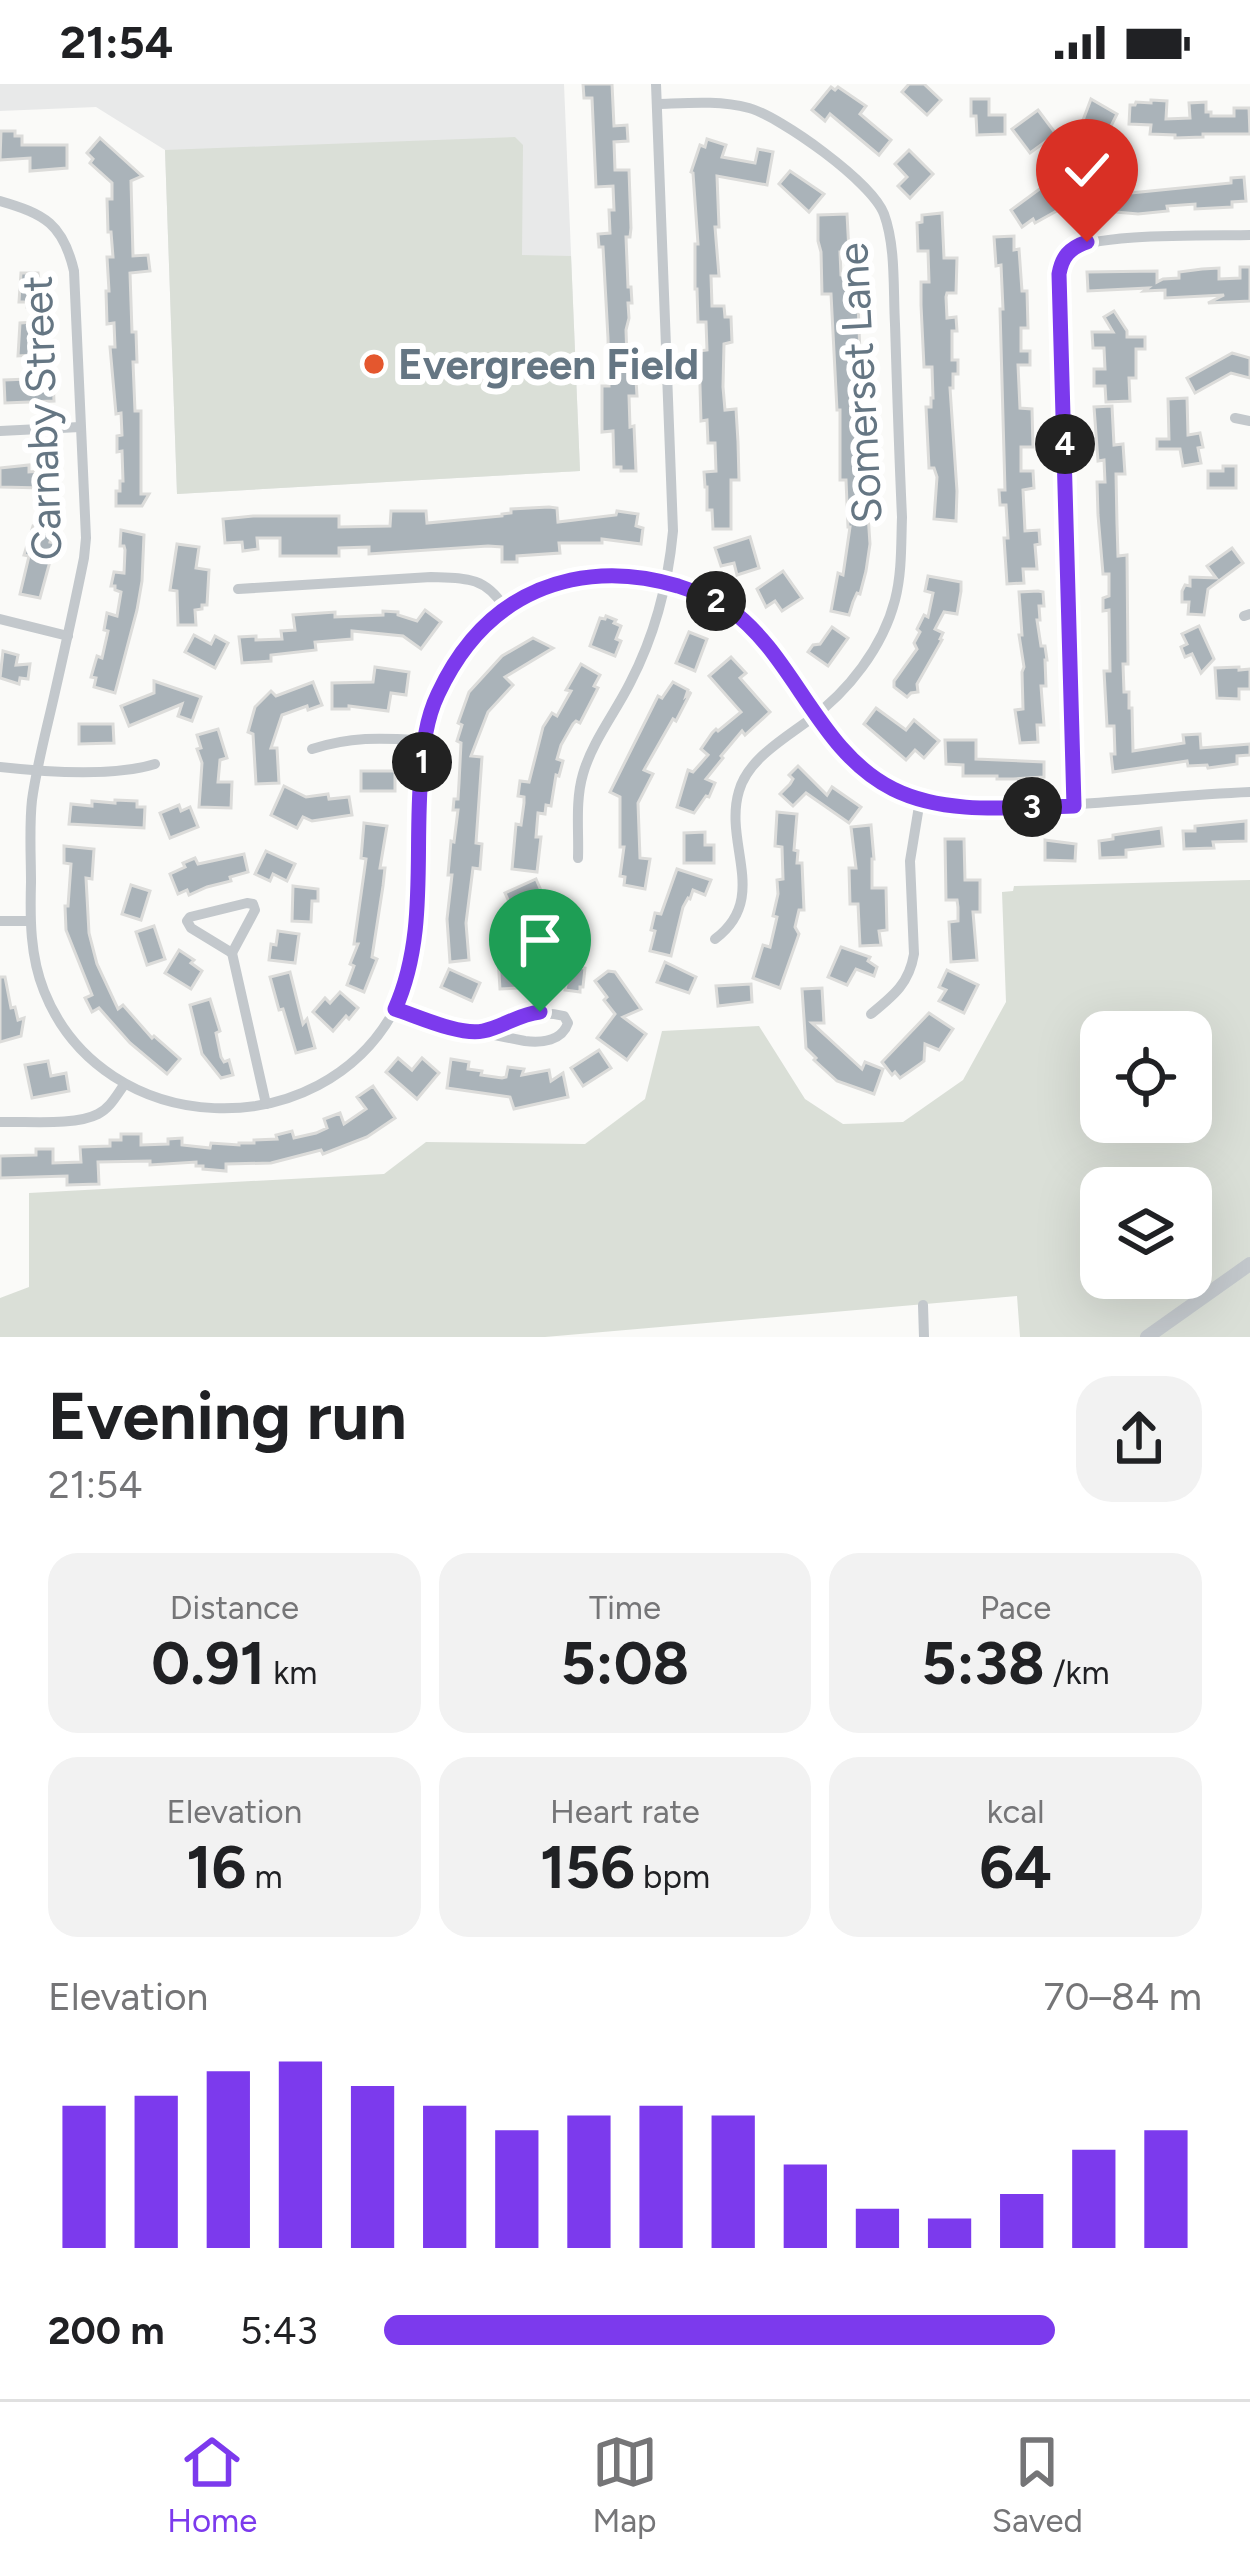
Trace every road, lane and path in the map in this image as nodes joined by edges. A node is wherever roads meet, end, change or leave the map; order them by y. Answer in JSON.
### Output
{"nodes":[{"id":1,"x":656,"y":84,"type":"edge"},
{"id":2,"x":657,"y":104,"type":"junction"},
{"id":3,"x":0,"y":201,"type":"edge"},
{"id":4,"x":1250,"y":235,"type":"edge"},
{"id":5,"x":1235,"y":418,"type":"dead end"},
{"id":6,"x":1250,"y":421,"type":"edge"},
{"id":7,"x":80,"y":427,"type":"junction"},
{"id":8,"x":0,"y":430,"type":"edge"},
{"id":9,"x":667,"y":583,"type":"junction"},
{"id":10,"x":238,"y":590,"type":"dead end"},
{"id":11,"x":504,"y":607,"type":"junction"},
{"id":12,"x":0,"y":620,"type":"edge"},
{"id":13,"x":68,"y":636,"type":"junction"},
{"id":14,"x":815,"y":716,"type":"junction"},
{"id":15,"x":423,"y":740,"type":"junction"},
{"id":16,"x":312,"y":749,"type":"dead end"},
{"id":17,"x":155,"y":764,"type":"dead end"},
{"id":18,"x":0,"y":766,"type":"edge"},
{"id":19,"x":37,"y":771,"type":"junction"},
{"id":20,"x":1250,"y":791,"type":"edge"},
{"id":21,"x":920,"y":800,"type":"junction"},
{"id":22,"x":1074,"y":806,"type":"junction"},
{"id":23,"x":578,"y":858,"type":"dead end"},
{"id":24,"x":30,"y":920,"type":"junction"},
{"id":25,"x":0,"y":921,"type":"edge"},
{"id":26,"x":716,"y":939,"type":"dead end"},
{"id":27,"x":232,"y":952,"type":"junction"},
{"id":28,"x":395,"y":1009,"type":"junction"},
{"id":29,"x":871,"y":1015,"type":"dead end"},
{"id":30,"x":481,"y":1032,"type":"junction"},
{"id":31,"x":124,"y":1085,"type":"junction"},
{"id":32,"x":266,"y":1104,"type":"junction"},
{"id":33,"x":0,"y":1122,"type":"edge"},
{"id":34,"x":1250,"y":1264,"type":"edge"},
{"id":35,"x":923,"y":1305,"type":"dead end"},
{"id":36,"x":924,"y":1337,"type":"edge"},
{"id":37,"x":1147,"y":1337,"type":"edge"}],
"edges":[{"from":1,"to":2,"type":"street"},
{"from":2,"to":9,"type":"street"},
{"from":2,"to":14,"type":"street","name":"Somerset Lane"},
{"from":3,"to":7,"type":"street","name":"Carnaby Street"},
{"from":4,"to":22,"type":"street"},
{"from":5,"to":6,"type":"street"},
{"from":7,"to":8,"type":"street"},
{"from":7,"to":13,"type":"street","name":"Carnaby Street"},
{"from":9,"to":11,"type":"street"},
{"from":9,"to":14,"type":"street"},
{"from":9,"to":23,"type":"street"},
{"from":10,"to":11,"type":"street"},
{"from":11,"to":15,"type":"street"},
{"from":12,"to":13,"type":"street"},
{"from":13,"to":19,"type":"street","name":"Carnaby Street"},
{"from":14,"to":21,"type":"street"},
{"from":14,"to":26,"type":"street","name":"Somerset Lane"},
{"from":15,"to":16,"type":"street"},
{"from":15,"to":28,"type":"street"},
{"from":17,"to":19,"type":"street"},
{"from":18,"to":19,"type":"street"},
{"from":19,"to":24,"type":"street","name":"Carnaby Street"},
{"from":20,"to":22,"type":"street"},
{"from":21,"to":22,"type":"street"},
{"from":21,"to":29,"type":"street"},
{"from":24,"to":25,"type":"street"},
{"from":24,"to":31,"type":"street","name":"Carnaby Street"},
{"from":27,"to":27,"type":"street"},
{"from":27,"to":32,"type":"street"},
{"from":28,"to":30,"type":"street"},
{"from":28,"to":32,"type":"street"},
{"from":30,"to":30,"type":"street"},
{"from":31,"to":32,"type":"street"},
{"from":31,"to":33,"type":"street"},
{"from":34,"to":37,"type":"street"},
{"from":35,"to":36,"type":"street"}]}
